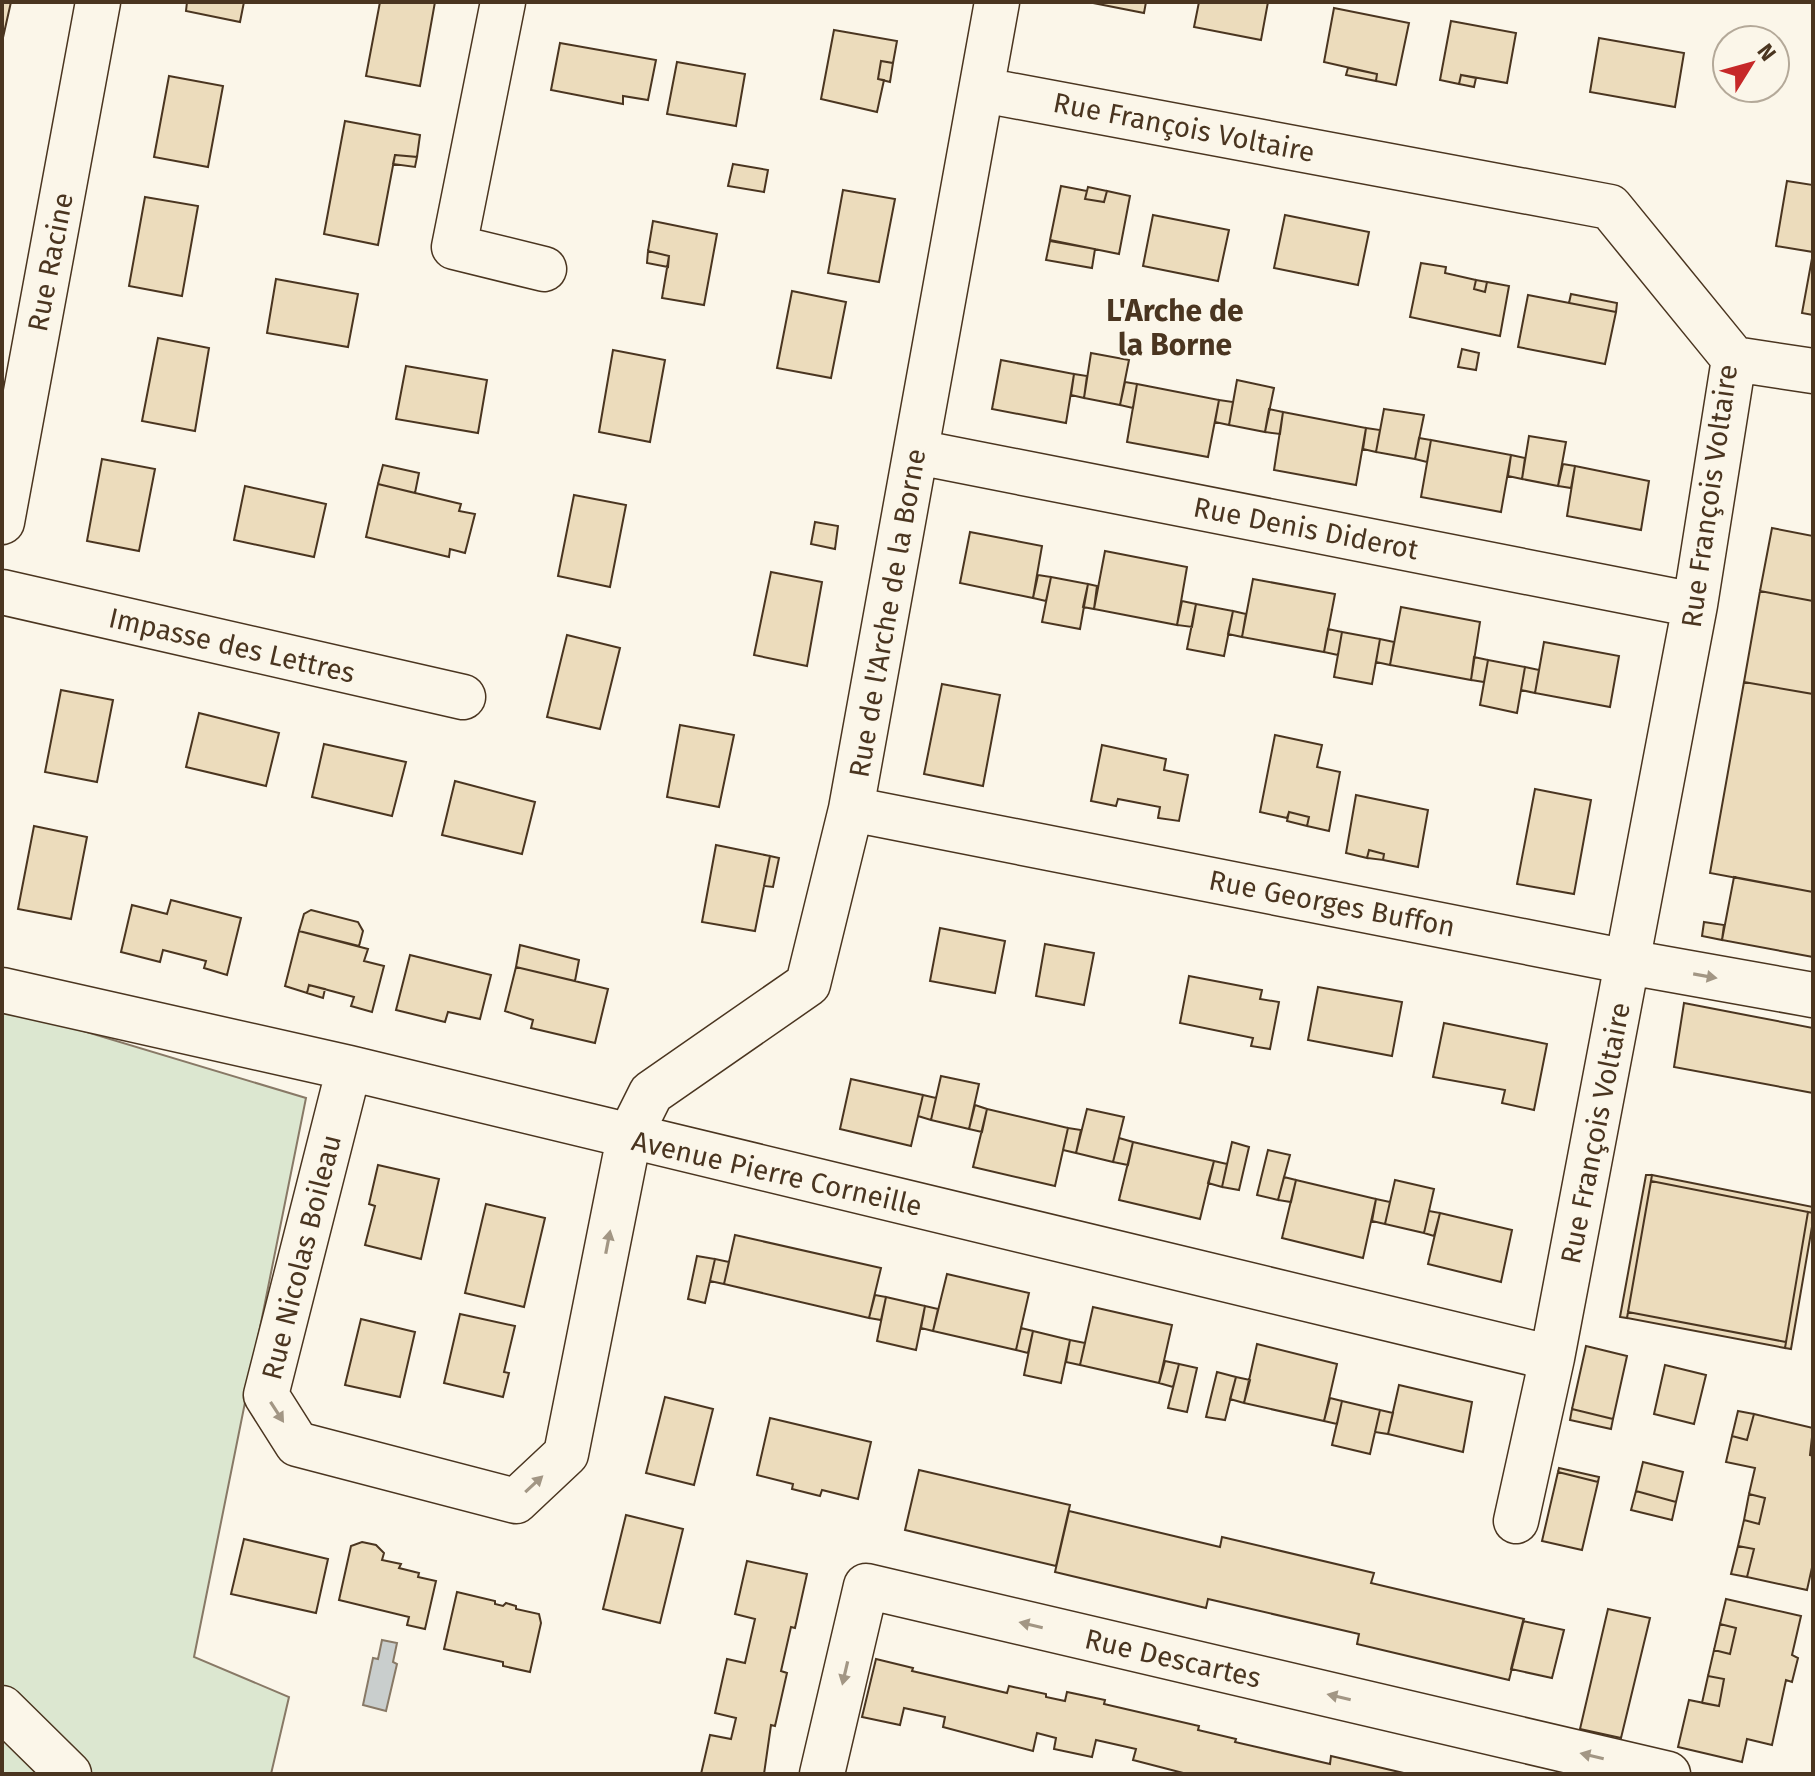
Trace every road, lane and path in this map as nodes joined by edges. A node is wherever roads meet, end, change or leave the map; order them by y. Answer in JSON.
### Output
{"nodes":[{"id":1,"x":98,"y":2,"type":"edge"},
{"id":2,"x":503,"y":2,"type":"edge"},
{"id":3,"x":997,"y":2,"type":"edge"},
{"id":4,"x":983,"y":90,"type":"junction"},
{"id":5,"x":544,"y":269,"type":"dead end"},
{"id":6,"x":1734,"y":359,"type":"junction"},
{"id":7,"x":1813,"y":371,"type":"edge"},
{"id":8,"x":917,"y":452,"type":"junction"},
{"id":9,"x":2,"y":522,"type":"edge"},
{"id":10,"x":2,"y":592,"type":"edge"},
{"id":11,"x":1695,"y":605,"type":"junction"},
{"id":12,"x":463,"y":697,"type":"dead end"},
{"id":13,"x":851,"y":809,"type":"junction"},
{"id":14,"x":1628,"y":962,"type":"junction"},
{"id":15,"x":2,"y":990,"type":"edge"},
{"id":16,"x":1813,"y":995,"type":"edge"},
{"id":17,"x":349,"y":1068,"type":"junction"},
{"id":18,"x":629,"y":1137,"type":"junction"},
{"id":19,"x":1552,"y":1358,"type":"junction"},
{"id":20,"x":1516,"y":1521,"type":"dead end"},
{"id":21,"x":2,"y":1708,"type":"edge"},
{"id":22,"x":69,"y":1774,"type":"edge"},
{"id":23,"x":822,"y":1774,"type":"edge"},
{"id":24,"x":1668,"y":1774,"type":"edge"}],
"edges":[{"from":1,"to":9,"type":"street","name":"Rue Racine"},
{"from":2,"to":5,"type":"street"},
{"from":3,"to":4,"type":"street","name":"Rue de l'Arche de la Borne"},
{"from":4,"to":6,"type":"street","name":"Rue François Voltaire"},
{"from":4,"to":8,"type":"street","name":"Rue de l'Arche de la Borne"},
{"from":6,"to":7,"type":"street"},
{"from":6,"to":11,"type":"street","name":"Rue François Voltaire"},
{"from":8,"to":11,"type":"street","name":"Rue Denis Diderot"},
{"from":8,"to":13,"type":"street","name":"Rue de l'Arche de la Borne"},
{"from":10,"to":12,"type":"street","name":"Impasse des Lettres"},
{"from":11,"to":14,"type":"street","name":"Rue François Voltaire"},
{"from":13,"to":14,"type":"street","name":"Rue Georges Buffon"},
{"from":13,"to":18,"type":"street","name":"Rue de l'Arche de la Borne"},
{"from":14,"to":16,"type":"street","name":"Rue Georges Buffon","one_way":true},
{"from":14,"to":19,"type":"street","name":"Rue François Voltaire"},
{"from":15,"to":17,"type":"street","name":"Avenue Pierre Corneille"},
{"from":17,"to":18,"type":"street","name":"Avenue Pierre Corneille"},
{"from":17,"to":18,"type":"street","name":"Rue Nicolas Boileau","one_way":true},
{"from":18,"to":19,"type":"street","name":"Avenue Pierre Corneille"},
{"from":19,"to":20,"type":"street","name":"Rue François Voltaire"},
{"from":21,"to":22,"type":"street"},
{"from":24,"to":23,"type":"street","name":"Rue Descartes","one_way":true}]}
